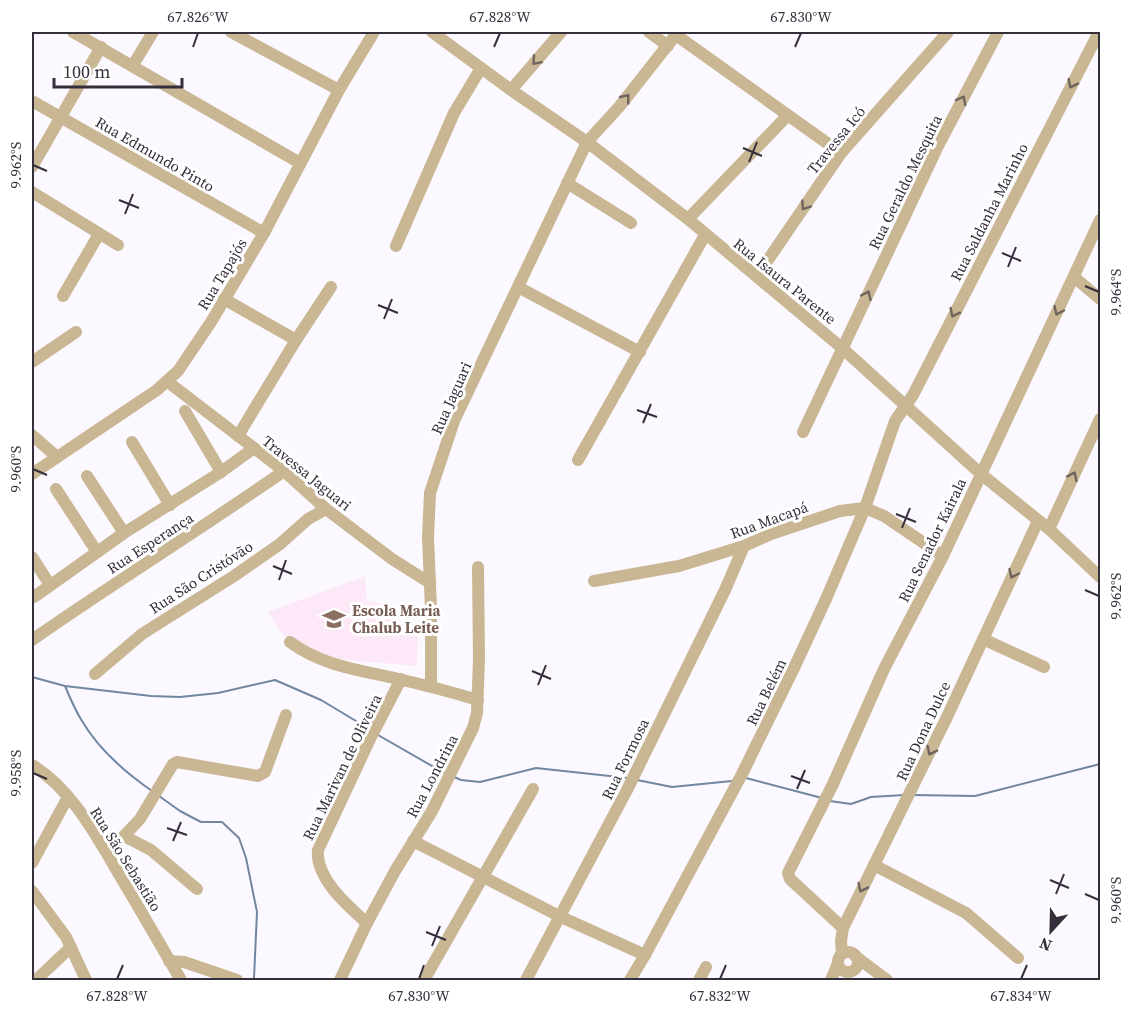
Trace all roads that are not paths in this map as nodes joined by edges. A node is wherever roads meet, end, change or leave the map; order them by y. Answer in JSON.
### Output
{"nodes":[{"id":1,"x":73,"y":32,"type":"edge"},
{"id":2,"x":153,"y":32,"type":"edge"},
{"id":3,"x":231,"y":32,"type":"edge"},
{"id":4,"x":374,"y":32,"type":"edge"},
{"id":5,"x":432,"y":32,"type":"edge"},
{"id":6,"x":561,"y":32,"type":"edge"},
{"id":7,"x":649,"y":32,"type":"edge"},
{"id":8,"x":948,"y":32,"type":"edge"},
{"id":9,"x":998,"y":32,"type":"edge"},
{"id":10,"x":1098,"y":32,"type":"edge"},
{"id":11,"x":677,"y":33,"type":"edge"},
{"id":12,"x":668,"y":46,"type":"junction"},
{"id":13,"x":101,"y":48,"type":"junction"},
{"id":14,"x":133,"y":65,"type":"junction"},
{"id":15,"x":481,"y":68,"type":"junction"},
{"id":16,"x":339,"y":90,"type":"junction"},
{"id":17,"x":511,"y":90,"type":"junction"},
{"id":18,"x":32,"y":101,"type":"edge"},
{"id":19,"x":788,"y":115,"type":"junction"},
{"id":20,"x":61,"y":117,"type":"junction"},
{"id":21,"x":587,"y":142,"type":"junction"},
{"id":22,"x":841,"y":153,"type":"junction"},
{"id":23,"x":300,"y":163,"type":"junction"},
{"id":24,"x":32,"y":167,"type":"edge"},
{"id":25,"x":567,"y":183,"type":"junction"},
{"id":26,"x":32,"y":192,"type":"edge"},
{"id":27,"x":688,"y":219,"type":"junction"},
{"id":28,"x":631,"y":223,"type":"dead end"},
{"id":29,"x":1099,"y":226,"type":"edge"},
{"id":30,"x":264,"y":232,"type":"junction"},
{"id":31,"x":99,"y":234,"type":"junction"},
{"id":32,"x":705,"y":235,"type":"junction"},
{"id":33,"x":118,"y":245,"type":"dead end"},
{"id":34,"x":396,"y":246,"type":"dead end"},
{"id":35,"x":757,"y":276,"type":"junction"},
{"id":36,"x":1074,"y":278,"type":"junction"},
{"id":37,"x":331,"y":287,"type":"dead end"},
{"id":38,"x":518,"y":287,"type":"junction"},
{"id":39,"x":63,"y":296,"type":"dead end"},
{"id":40,"x":224,"y":299,"type":"junction"},
{"id":41,"x":1101,"y":299,"type":"edge"},
{"id":42,"x":76,"y":332,"type":"dead end"},
{"id":43,"x":296,"y":340,"type":"junction"},
{"id":44,"x":842,"y":348,"type":"junction"},
{"id":45,"x":640,"y":352,"type":"junction"},
{"id":46,"x":32,"y":362,"type":"edge"},
{"id":47,"x":168,"y":382,"type":"junction"},
{"id":48,"x":906,"y":406,"type":"junction"},
{"id":49,"x":185,"y":411,"type":"dead end"},
{"id":50,"x":1101,"y":419,"type":"edge"},
{"id":51,"x":803,"y":432,"type":"dead end"},
{"id":52,"x":32,"y":435,"type":"edge"},
{"id":53,"x":238,"y":436,"type":"junction"},
{"id":54,"x":132,"y":442,"type":"dead end"},
{"id":55,"x":254,"y":448,"type":"junction"},
{"id":56,"x":57,"y":457,"type":"junction"},
{"id":57,"x":578,"y":460,"type":"dead end"},
{"id":58,"x":284,"y":471,"type":"junction"},
{"id":59,"x":221,"y":472,"type":"junction"},
{"id":60,"x":32,"y":474,"type":"edge"},
{"id":61,"x":981,"y":474,"type":"junction"},
{"id":62,"x":87,"y":476,"type":"dead end"},
{"id":63,"x":56,"y":489,"type":"dead end"},
{"id":64,"x":170,"y":505,"type":"junction"},
{"id":65,"x":864,"y":508,"type":"junction"},
{"id":66,"x":326,"y":509,"type":"junction"},
{"id":67,"x":1038,"y":521,"type":"junction"},
{"id":68,"x":1048,"y":530,"type":"junction"},
{"id":69,"x":124,"y":533,"type":"junction"},
{"id":70,"x":744,"y":546,"type":"junction"},
{"id":71,"x":97,"y":552,"type":"junction"},
{"id":72,"x":943,"y":556,"type":"junction"},
{"id":73,"x":32,"y":557,"type":"edge"},
{"id":74,"x":478,"y":567,"type":"dead end"},
{"id":75,"x":1101,"y":577,"type":"edge"},
{"id":76,"x":594,"y":581,"type":"dead end"},
{"id":77,"x":430,"y":584,"type":"junction"},
{"id":78,"x":50,"y":585,"type":"junction"},
{"id":79,"x":34,"y":597,"type":"dead end"},
{"id":80,"x":983,"y":639,"type":"junction"},
{"id":81,"x":32,"y":640,"type":"edge"},
{"id":82,"x":290,"y":642,"type":"dead end"},
{"id":83,"x":1044,"y":667,"type":"dead end"},
{"id":84,"x":95,"y":674,"type":"dead end"},
{"id":85,"x":401,"y":679,"type":"junction"},
{"id":86,"x":431,"y":686,"type":"junction"},
{"id":87,"x":478,"y":700,"type":"junction"},
{"id":88,"x":286,"y":716,"type":"dead end"},
{"id":89,"x":32,"y":765,"type":"edge"},
{"id":90,"x":533,"y":789,"type":"dead end"},
{"id":91,"x":68,"y":797,"type":"junction"},
{"id":92,"x":124,"y":836,"type":"junction"},
{"id":93,"x":413,"y":841,"type":"junction"},
{"id":94,"x":105,"y":850,"type":"junction"},
{"id":95,"x":32,"y":863,"type":"edge"},
{"id":96,"x":874,"y":865,"type":"junction"},
{"id":97,"x":482,"y":877,"type":"junction"},
{"id":98,"x":197,"y":889,"type":"dead end"},
{"id":99,"x":32,"y":891,"type":"edge"},
{"id":100,"x":561,"y":917,"type":"junction"},
{"id":101,"x":367,"y":923,"type":"junction"},
{"id":102,"x":843,"y":928,"type":"junction"},
{"id":103,"x":71,"y":947,"type":"junction"},
{"id":104,"x":645,"y":955,"type":"junction"},
{"id":105,"x":855,"y":956,"type":"junction"},
{"id":106,"x":840,"y":958,"type":"junction"},
{"id":107,"x":1018,"y":958,"type":"dead end"},
{"id":108,"x":170,"y":961,"type":"junction"},
{"id":109,"x":706,"y":967,"type":"dead end"},
{"id":110,"x":851,"y":971,"type":"junction"},
{"id":111,"x":883,"y":978,"type":"edge"},
{"id":112,"x":36,"y":981,"type":"edge"},
{"id":113,"x":86,"y":981,"type":"edge"},
{"id":114,"x":181,"y":981,"type":"edge"},
{"id":115,"x":237,"y":981,"type":"edge"},
{"id":116,"x":340,"y":981,"type":"edge"},
{"id":117,"x":424,"y":981,"type":"edge"},
{"id":118,"x":526,"y":981,"type":"edge"},
{"id":119,"x":630,"y":981,"type":"edge"},
{"id":120,"x":699,"y":981,"type":"edge"},
{"id":121,"x":831,"y":981,"type":"edge"},
{"id":122,"x":838,"y":981,"type":"edge"}],
"edges":[{"from":1,"to":13,"type":"street"},
{"from":2,"to":14,"type":"street"},
{"from":3,"to":16,"type":"street"},
{"from":4,"to":16,"type":"street","name":"Rua Tapajós"},
{"from":5,"to":15,"type":"street","name":"Rua Isaura Parente"},
{"from":6,"to":17,"type":"street","one_way":true},
{"from":7,"to":12,"type":"street"},
{"from":8,"to":22,"type":"street","name":"Travessa Icó"},
{"from":44,"to":9,"type":"street","name":"Rua Geraldo Mesquita","one_way":true},
{"from":10,"to":48,"type":"street","name":"Rua Saldanha Marinho","one_way":true},
{"from":11,"to":12,"type":"street","name":"Rua Jaguari"},
{"from":11,"to":19,"type":"street"},
{"from":21,"to":12,"type":"street","name":"Rua Jaguari","one_way":true},
{"from":13,"to":14,"type":"street"},
{"from":13,"to":20,"type":"street"},
{"from":14,"to":23,"type":"street"},
{"from":15,"to":17,"type":"street","name":"Rua Isaura Parente"},
{"from":15,"to":34,"type":"street"},
{"from":16,"to":23,"type":"street","name":"Rua Tapajós"},
{"from":17,"to":21,"type":"street","name":"Rua Isaura Parente"},
{"from":18,"to":20,"type":"street","name":"Rua Edmundo Pinto"},
{"from":19,"to":22,"type":"street"},
{"from":19,"to":27,"type":"street"},
{"from":20,"to":24,"type":"street"},
{"from":20,"to":30,"type":"street","name":"Rua Edmundo Pinto"},
{"from":21,"to":25,"type":"street","name":"Rua Jaguari"},
{"from":21,"to":27,"type":"street","name":"Rua Isaura Parente"},
{"from":22,"to":35,"type":"street","name":"Travessa Icó","one_way":true},
{"from":23,"to":30,"type":"street","name":"Rua Tapajós"},
{"from":25,"to":28,"type":"street"},
{"from":25,"to":38,"type":"street","name":"Rua Jaguari"},
{"from":26,"to":31,"type":"street"},
{"from":27,"to":32,"type":"street","name":"Rua Isaura Parente"},
{"from":29,"to":36,"type":"street","name":"Rua Senador Kairala"},
{"from":30,"to":40,"type":"street","name":"Rua Tapajós"},
{"from":31,"to":33,"type":"street"},
{"from":31,"to":39,"type":"street"},
{"from":32,"to":35,"type":"street","name":"Rua Isaura Parente"},
{"from":32,"to":45,"type":"street"},
{"from":35,"to":44,"type":"street","name":"Rua Isaura Parente"},
{"from":36,"to":41,"type":"street"},
{"from":36,"to":61,"type":"street","name":"Rua Senador Kairala","one_way":true},
{"from":37,"to":43,"type":"street"},
{"from":38,"to":45,"type":"street"},
{"from":38,"to":77,"type":"street","name":"Rua Jaguari"},
{"from":40,"to":43,"type":"street"},
{"from":40,"to":47,"type":"street","name":"Rua Tapajós"},
{"from":42,"to":46,"type":"street"},
{"from":43,"to":53,"type":"street"},
{"from":44,"to":48,"type":"street","name":"Rua Isaura Parente"},
{"from":44,"to":51,"type":"street","name":"Rua Geraldo Mesquita"},
{"from":45,"to":57,"type":"street"},
{"from":47,"to":53,"type":"street","name":"Travessa Jaguari"},
{"from":47,"to":56,"type":"street","name":"Rua Tapajós"},
{"from":48,"to":61,"type":"street","name":"Rua Isaura Parente"},
{"from":48,"to":65,"type":"street","name":"Rua Belém"},
{"from":49,"to":59,"type":"street"},
{"from":68,"to":50,"type":"street","one_way":true},
{"from":52,"to":56,"type":"street"},
{"from":53,"to":55,"type":"street","name":"Travessa Jaguari"},
{"from":54,"to":64,"type":"street"},
{"from":55,"to":58,"type":"street","name":"Travessa Jaguari"},
{"from":55,"to":59,"type":"street"},
{"from":56,"to":60,"type":"street","name":"Rua Tapajós"},
{"from":58,"to":66,"type":"street","name":"Travessa Jaguari"},
{"from":58,"to":81,"type":"street","name":"Rua Esperança"},
{"from":59,"to":64,"type":"street"},
{"from":61,"to":67,"type":"street","name":"Rua Isaura Parente"},
{"from":61,"to":72,"type":"street","name":"Rua Senador Kairala"},
{"from":62,"to":69,"type":"street"},
{"from":63,"to":71,"type":"street"},
{"from":64,"to":69,"type":"street"},
{"from":65,"to":70,"type":"street","name":"Rua Macapá"},
{"from":65,"to":72,"type":"street"},
{"from":65,"to":104,"type":"street","name":"Rua Belém"},
{"from":66,"to":77,"type":"street","name":"Travessa Jaguari"},
{"from":66,"to":84,"type":"street","name":"Rua São Cristóvão"},
{"from":67,"to":68,"type":"street","name":"Rua Isaura Parente"},
{"from":67,"to":80,"type":"street","name":"Rua Dona Dulce","one_way":true},
{"from":68,"to":75,"type":"street","name":"Rua Isaura Parente"},
{"from":69,"to":71,"type":"street"},
{"from":70,"to":76,"type":"street","name":"Rua Macapá"},
{"from":70,"to":100,"type":"street","name":"Rua Formosa"},
{"from":71,"to":78,"type":"street"},
{"from":72,"to":102,"type":"street","name":"Rua Senador Kairala"},
{"from":73,"to":78,"type":"street"},
{"from":74,"to":87,"type":"street","name":"Rua Londrina"},
{"from":77,"to":86,"type":"street","name":"Rua Jaguari"},
{"from":78,"to":79,"type":"street"},
{"from":80,"to":83,"type":"street"},
{"from":80,"to":96,"type":"street","name":"Rua Dona Dulce","one_way":true},
{"from":82,"to":85,"type":"street"},
{"from":85,"to":86,"type":"street"},
{"from":85,"to":101,"type":"street","name":"Rua Marivan de Oliveira"},
{"from":86,"to":87,"type":"street"},
{"from":87,"to":93,"type":"street","name":"Rua Londrina"},
{"from":88,"to":92,"type":"street"},
{"from":89,"to":91,"type":"street","name":"Rua São Sebastião"},
{"from":90,"to":97,"type":"street"},
{"from":91,"to":94,"type":"street","name":"Rua São Sebastião"},
{"from":91,"to":95,"type":"street"},
{"from":92,"to":94,"type":"street"},
{"from":92,"to":98,"type":"street"},
{"from":93,"to":97,"type":"street"},
{"from":93,"to":101,"type":"street","name":"Rua Londrina"},
{"from":94,"to":108,"type":"street","name":"Rua São Sebastião"},
{"from":96,"to":102,"type":"street","name":"Rua Dona Dulce","one_way":true},
{"from":96,"to":107,"type":"street"},
{"from":97,"to":100,"type":"street"},
{"from":97,"to":117,"type":"street"},
{"from":99,"to":103,"type":"street"},
{"from":100,"to":104,"type":"street"},
{"from":100,"to":118,"type":"street","name":"Rua Formosa"},
{"from":101,"to":116,"type":"street","name":"Rua Londrina"},
{"from":102,"to":106,"type":"street","name":"Rua Dona Dulce"},
{"from":103,"to":112,"type":"street"},
{"from":103,"to":113,"type":"street"},
{"from":104,"to":119,"type":"street","name":"Rua Belém"},
{"from":105,"to":106,"type":"street"},
{"from":105,"to":110,"type":"street"},
{"from":105,"to":111,"type":"street"},
{"from":106,"to":110,"type":"street"},
{"from":106,"to":121,"type":"street","name":"Rua Dona Dulce"},
{"from":108,"to":114,"type":"street","name":"Rua São Sebastião"},
{"from":108,"to":115,"type":"street"},
{"from":109,"to":120,"type":"street"},
{"from":110,"to":111,"type":"street"},
{"from":110,"to":122,"type":"street"}]}
